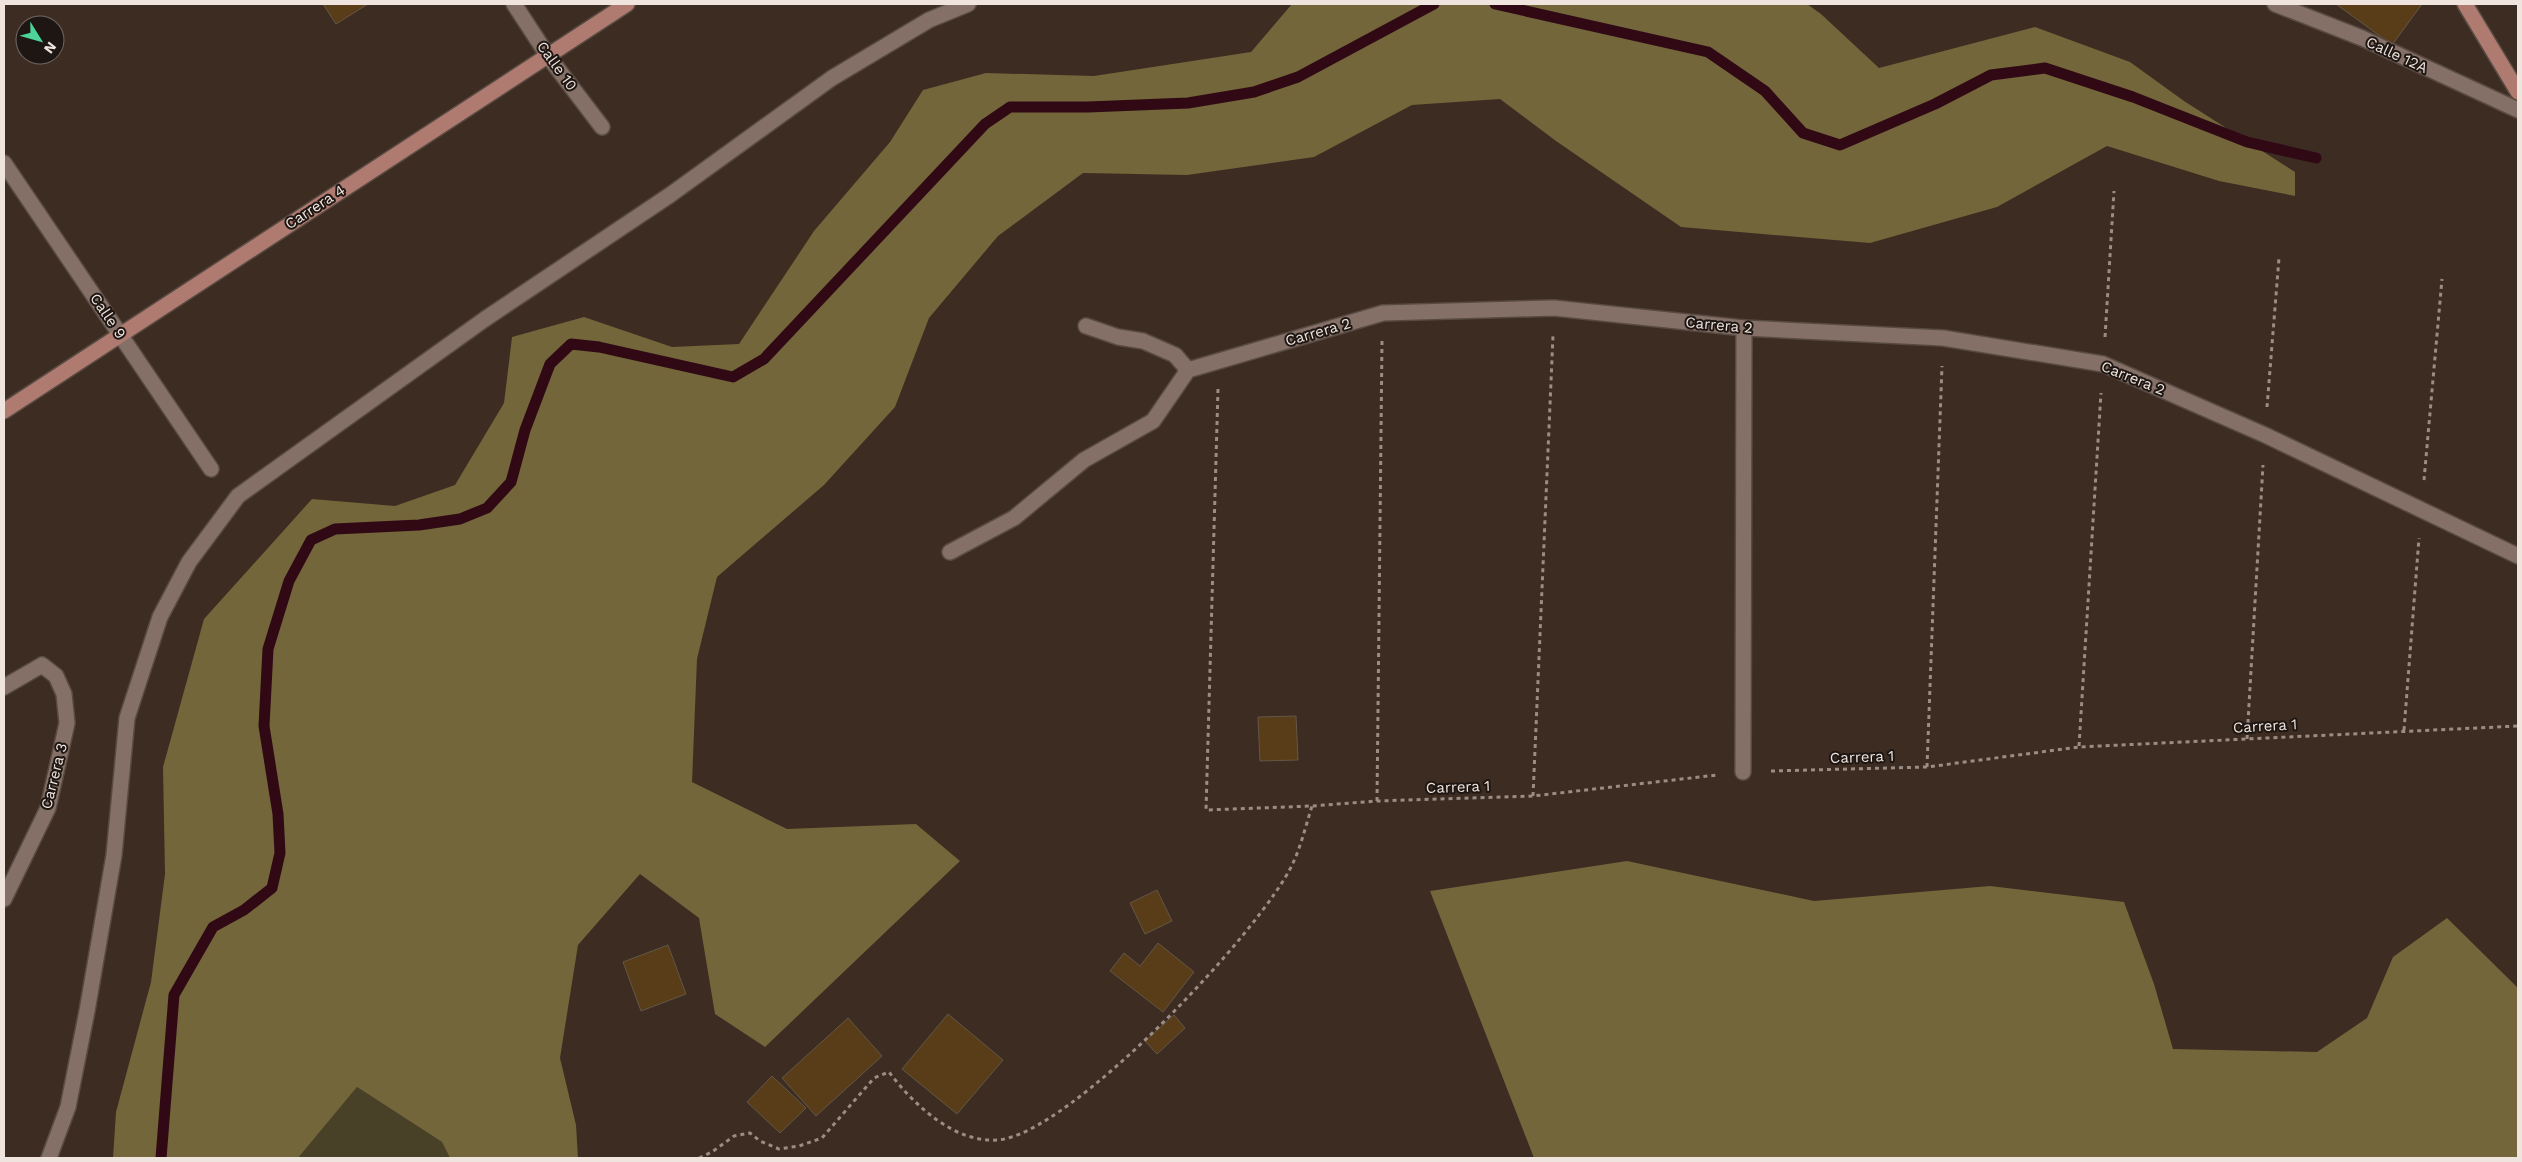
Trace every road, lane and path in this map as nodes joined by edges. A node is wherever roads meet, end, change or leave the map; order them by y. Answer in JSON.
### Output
{"nodes":[{"id":1,"x":514,"y":4,"type":"edge"},
{"id":2,"x":627,"y":4,"type":"edge"},
{"id":3,"x":968,"y":4,"type":"edge"},
{"id":4,"x":2275,"y":4,"type":"edge"},
{"id":5,"x":2465,"y":4,"type":"edge"},
{"id":6,"x":548,"y":56,"type":"junction"},
{"id":7,"x":2518,"y":92,"type":"edge"},
{"id":8,"x":2518,"y":110,"type":"edge"},
{"id":9,"x":602,"y":126,"type":"dead end"},
{"id":10,"x":4,"y":163,"type":"edge"},
{"id":11,"x":2114,"y":191,"type":"dead end"},
{"id":12,"x":2279,"y":258,"type":"dead end"},
{"id":13,"x":1554,"y":308,"type":"junction"},
{"id":14,"x":1383,"y":313,"type":"junction"},
{"id":15,"x":1086,"y":326,"type":"dead end"},
{"id":16,"x":1744,"y":328,"type":"junction"},
{"id":17,"x":120,"y":334,"type":"junction"},
{"id":18,"x":1943,"y":338,"type":"junction"},
{"id":19,"x":1219,"y":361,"type":"junction"},
{"id":20,"x":2103,"y":364,"type":"junction"},
{"id":21,"x":1188,"y":370,"type":"junction"},
{"id":22,"x":4,"y":410,"type":"edge"},
{"id":23,"x":2265,"y":434,"type":"junction"},
{"id":24,"x":211,"y":469,"type":"dead end"},
{"id":25,"x":950,"y":552,"type":"dead end"},
{"id":26,"x":2518,"y":556,"type":"edge"},
{"id":27,"x":4,"y":687,"type":"edge"},
{"id":28,"x":2518,"y":726,"type":"edge"},
{"id":29,"x":2247,"y":739,"type":"junction"},
{"id":30,"x":2079,"y":746,"type":"junction"},
{"id":31,"x":1927,"y":767,"type":"junction"},
{"id":32,"x":1743,"y":772,"type":"junction"},
{"id":33,"x":1533,"y":796,"type":"junction"},
{"id":34,"x":1377,"y":800,"type":"junction"},
{"id":35,"x":1312,"y":806,"type":"junction"},
{"id":36,"x":4,"y":899,"type":"edge"},
{"id":37,"x":48,"y":1158,"type":"edge"},
{"id":38,"x":699,"y":1158,"type":"edge"}],
"edges":[{"from":1,"to":6,"type":"street","name":"Calle 10"},
{"from":2,"to":6,"type":"main road","name":"Carrera 4"},
{"from":3,"to":37,"type":"street"},
{"from":4,"to":8,"type":"street","name":"Calle 12A"},
{"from":5,"to":7,"type":"main road"},
{"from":6,"to":9,"type":"street","name":"Calle 10"},
{"from":6,"to":17,"type":"main road","name":"Carrera 4"},
{"from":10,"to":17,"type":"street","name":"Calle 9"},
{"from":11,"to":20,"type":"path"},
{"from":12,"to":23,"type":"path"},
{"from":13,"to":14,"type":"street","name":"Carrera 2"},
{"from":13,"to":16,"type":"street","name":"Carrera 2"},
{"from":13,"to":33,"type":"path"},
{"from":14,"to":19,"type":"street","name":"Carrera 2"},
{"from":14,"to":34,"type":"path"},
{"from":15,"to":21,"type":"street"},
{"from":16,"to":18,"type":"street","name":"Carrera 2"},
{"from":16,"to":32,"type":"street"},
{"from":17,"to":22,"type":"main road","name":"Carrera 4"},
{"from":17,"to":24,"type":"street","name":"Calle 9"},
{"from":18,"to":20,"type":"street","name":"Carrera 2"},
{"from":18,"to":31,"type":"path"},
{"from":19,"to":21,"type":"street","name":"Carrera 2"},
{"from":19,"to":35,"type":"path","name":"Carrera 1"},
{"from":20,"to":23,"type":"street","name":"Carrera 2"},
{"from":20,"to":30,"type":"path"},
{"from":21,"to":25,"type":"street"},
{"from":23,"to":26,"type":"street","name":"Carrera 2"},
{"from":23,"to":29,"type":"path"},
{"from":27,"to":36,"type":"street","name":"Carrera 3"},
{"from":28,"to":29,"type":"path","name":"Carrera 1"},
{"from":29,"to":30,"type":"path","name":"Carrera 1"},
{"from":30,"to":31,"type":"path","name":"Carrera 1"},
{"from":31,"to":32,"type":"path","name":"Carrera 1"},
{"from":32,"to":33,"type":"path","name":"Carrera 1"},
{"from":33,"to":34,"type":"path","name":"Carrera 1"},
{"from":34,"to":35,"type":"path","name":"Carrera 1"},
{"from":35,"to":38,"type":"path"}]}
